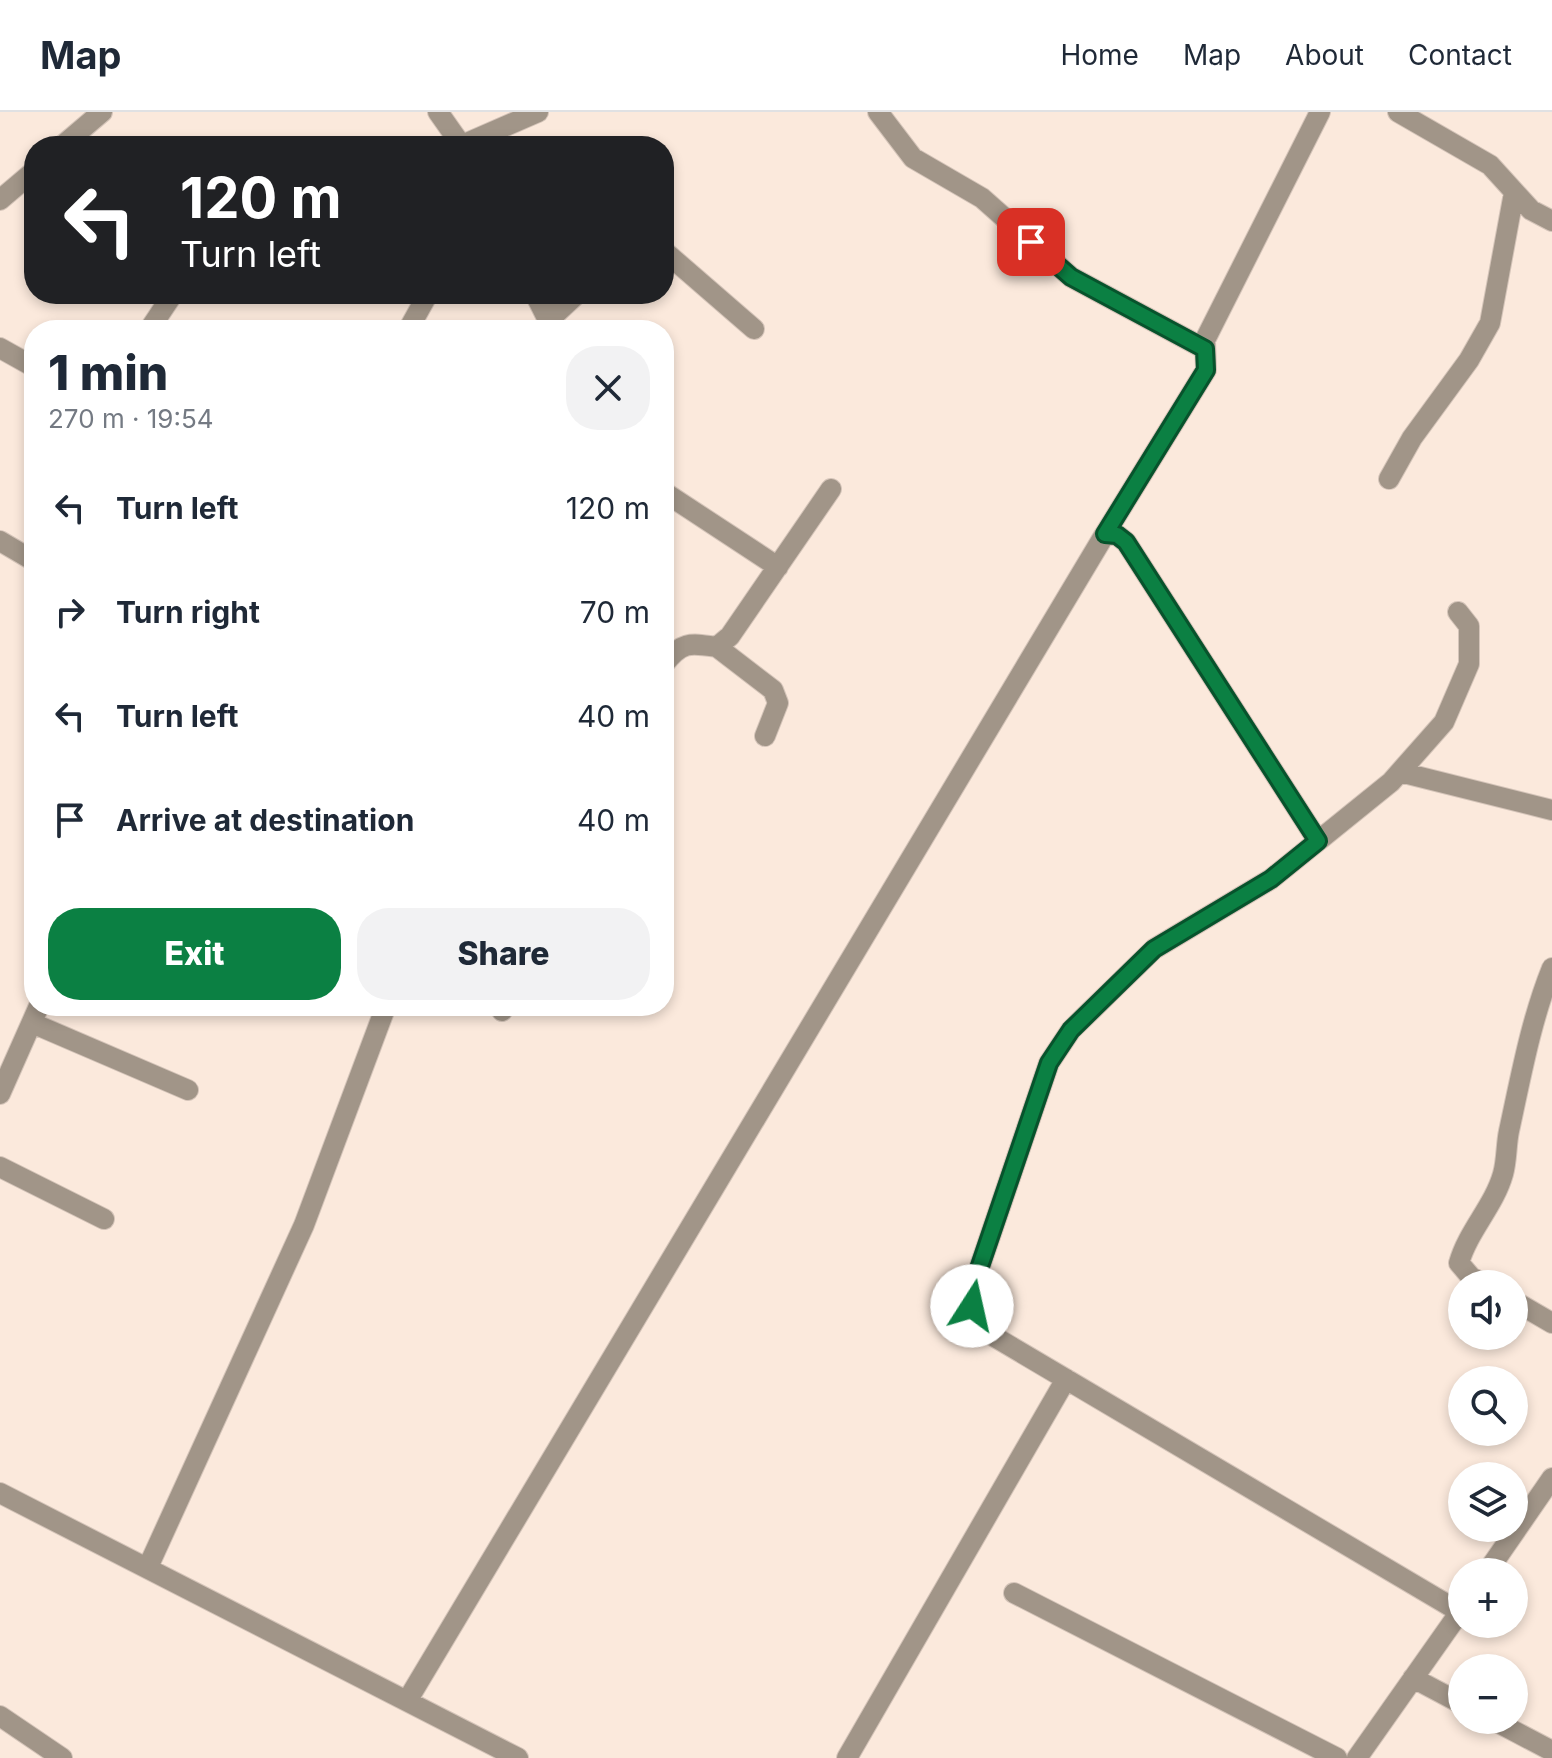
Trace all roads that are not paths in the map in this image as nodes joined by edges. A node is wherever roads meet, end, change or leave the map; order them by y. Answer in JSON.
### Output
{"nodes":[{"id":1,"x":102,"y":112,"type":"edge"},
{"id":2,"x":438,"y":112,"type":"edge"},
{"id":3,"x":538,"y":112,"type":"edge"},
{"id":4,"x":878,"y":112,"type":"edge"},
{"id":5,"x":1320,"y":112,"type":"edge"},
{"id":6,"x":1398,"y":112,"type":"edge"},
{"id":7,"x":74,"y":136,"type":"edge"},
{"id":8,"x":454,"y":136,"type":"edge"},
{"id":9,"x":484,"y":136,"type":"edge"},
{"id":10,"x":24,"y":180,"type":"edge"},
{"id":11,"x":1514,"y":193,"type":"junction"},
{"id":12,"x":0,"y":200,"type":"edge"},
{"id":13,"x":1552,"y":221,"type":"edge"},
{"id":14,"x":674,"y":260,"type":"edge"},
{"id":15,"x":568,"y":304,"type":"edge"},
{"id":16,"x":554,"y":320,"type":"edge"},
{"id":17,"x":754,"y":329,"type":"dead end"},
{"id":18,"x":0,"y":348,"type":"edge"},
{"id":19,"x":1205,"y":349,"type":"junction"},
{"id":20,"x":24,"y":361,"type":"edge"},
{"id":21,"x":1389,"y":479,"type":"dead end"},
{"id":22,"x":831,"y":489,"type":"dead end"},
{"id":23,"x":674,"y":499,"type":"edge"},
{"id":24,"x":1105,"y":534,"type":"junction"},
{"id":25,"x":0,"y":541,"type":"edge"},
{"id":26,"x":24,"y":555,"type":"edge"},
{"id":27,"x":778,"y":567,"type":"junction"},
{"id":28,"x":1458,"y":612,"type":"dead end"},
{"id":29,"x":717,"y":647,"type":"junction"},
{"id":30,"x":674,"y":652,"type":"edge"},
{"id":31,"x":765,"y":736,"type":"dead end"},
{"id":32,"x":1400,"y":772,"type":"junction"},
{"id":33,"x":1552,"y":810,"type":"edge"},
{"id":34,"x":1318,"y":841,"type":"junction"},
{"id":35,"x":1552,"y":968,"type":"edge"},
{"id":36,"x":34,"y":1016,"type":"edge"},
{"id":37,"x":39,"y":1016,"type":"edge"},
{"id":38,"x":382,"y":1016,"type":"edge"},
{"id":39,"x":188,"y":1090,"type":"dead end"},
{"id":40,"x":0,"y":1094,"type":"edge"},
{"id":41,"x":0,"y":1167,"type":"edge"},
{"id":42,"x":104,"y":1219,"type":"dead end"},
{"id":43,"x":1465,"y":1270,"type":"edge"},
{"id":44,"x":1528,"y":1309,"type":"edge"},
{"id":45,"x":1552,"y":1323,"type":"edge"},
{"id":46,"x":1066,"y":1379,"type":"junction"},
{"id":47,"x":1552,"y":1478,"type":"edge"},
{"id":48,"x":0,"y":1493,"type":"edge"},
{"id":49,"x":1497,"y":1558,"type":"edge"},
{"id":50,"x":148,"y":1567,"type":"junction"},
{"id":51,"x":1014,"y":1593,"type":"dead end"},
{"id":52,"x":1448,"y":1602,"type":"edge"},
{"id":53,"x":1448,"y":1628,"type":"edge"},
{"id":54,"x":1413,"y":1678,"type":"junction"},
{"id":55,"x":1448,"y":1697,"type":"edge"},
{"id":56,"x":407,"y":1701,"type":"junction"},
{"id":57,"x":0,"y":1716,"type":"edge"},
{"id":58,"x":1520,"y":1734,"type":"edge"},
{"id":59,"x":1552,"y":1751,"type":"edge"},
{"id":60,"x":1361,"y":1757,"type":"edge"},
{"id":61,"x":62,"y":1758,"type":"edge"},
{"id":62,"x":518,"y":1758,"type":"edge"},
{"id":63,"x":847,"y":1758,"type":"edge"},
{"id":64,"x":1337,"y":1758,"type":"edge"}],
"edges":[{"from":1,"to":7,"type":"street"},
{"from":2,"to":8,"type":"street"},
{"from":3,"to":9,"type":"street"},
{"from":4,"to":19,"type":"street"},
{"from":5,"to":19,"type":"street"},
{"from":6,"to":11,"type":"street"},
{"from":10,"to":12,"type":"street"},
{"from":11,"to":13,"type":"street"},
{"from":11,"to":21,"type":"street"},
{"from":14,"to":17,"type":"street"},
{"from":15,"to":16,"type":"street"},
{"from":18,"to":20,"type":"street"},
{"from":19,"to":24,"type":"street"},
{"from":22,"to":27,"type":"street"},
{"from":23,"to":27,"type":"street"},
{"from":24,"to":34,"type":"street"},
{"from":24,"to":56,"type":"street"},
{"from":25,"to":26,"type":"street"},
{"from":27,"to":29,"type":"street"},
{"from":28,"to":32,"type":"street"},
{"from":29,"to":30,"type":"street"},
{"from":29,"to":31,"type":"street"},
{"from":32,"to":33,"type":"street"},
{"from":32,"to":34,"type":"street"},
{"from":34,"to":46,"type":"street"},
{"from":35,"to":43,"type":"street"},
{"from":36,"to":40,"type":"street"},
{"from":37,"to":39,"type":"street"},
{"from":38,"to":50,"type":"street"},
{"from":41,"to":42,"type":"street"},
{"from":44,"to":45,"type":"street"},
{"from":46,"to":52,"type":"street"},
{"from":46,"to":63,"type":"street"},
{"from":47,"to":49,"type":"street"},
{"from":48,"to":50,"type":"street"},
{"from":50,"to":56,"type":"street"},
{"from":51,"to":64,"type":"street"},
{"from":53,"to":54,"type":"street"},
{"from":54,"to":55,"type":"street"},
{"from":54,"to":60,"type":"street"},
{"from":56,"to":62,"type":"street"},
{"from":57,"to":61,"type":"street"},
{"from":58,"to":59,"type":"street"}]}
